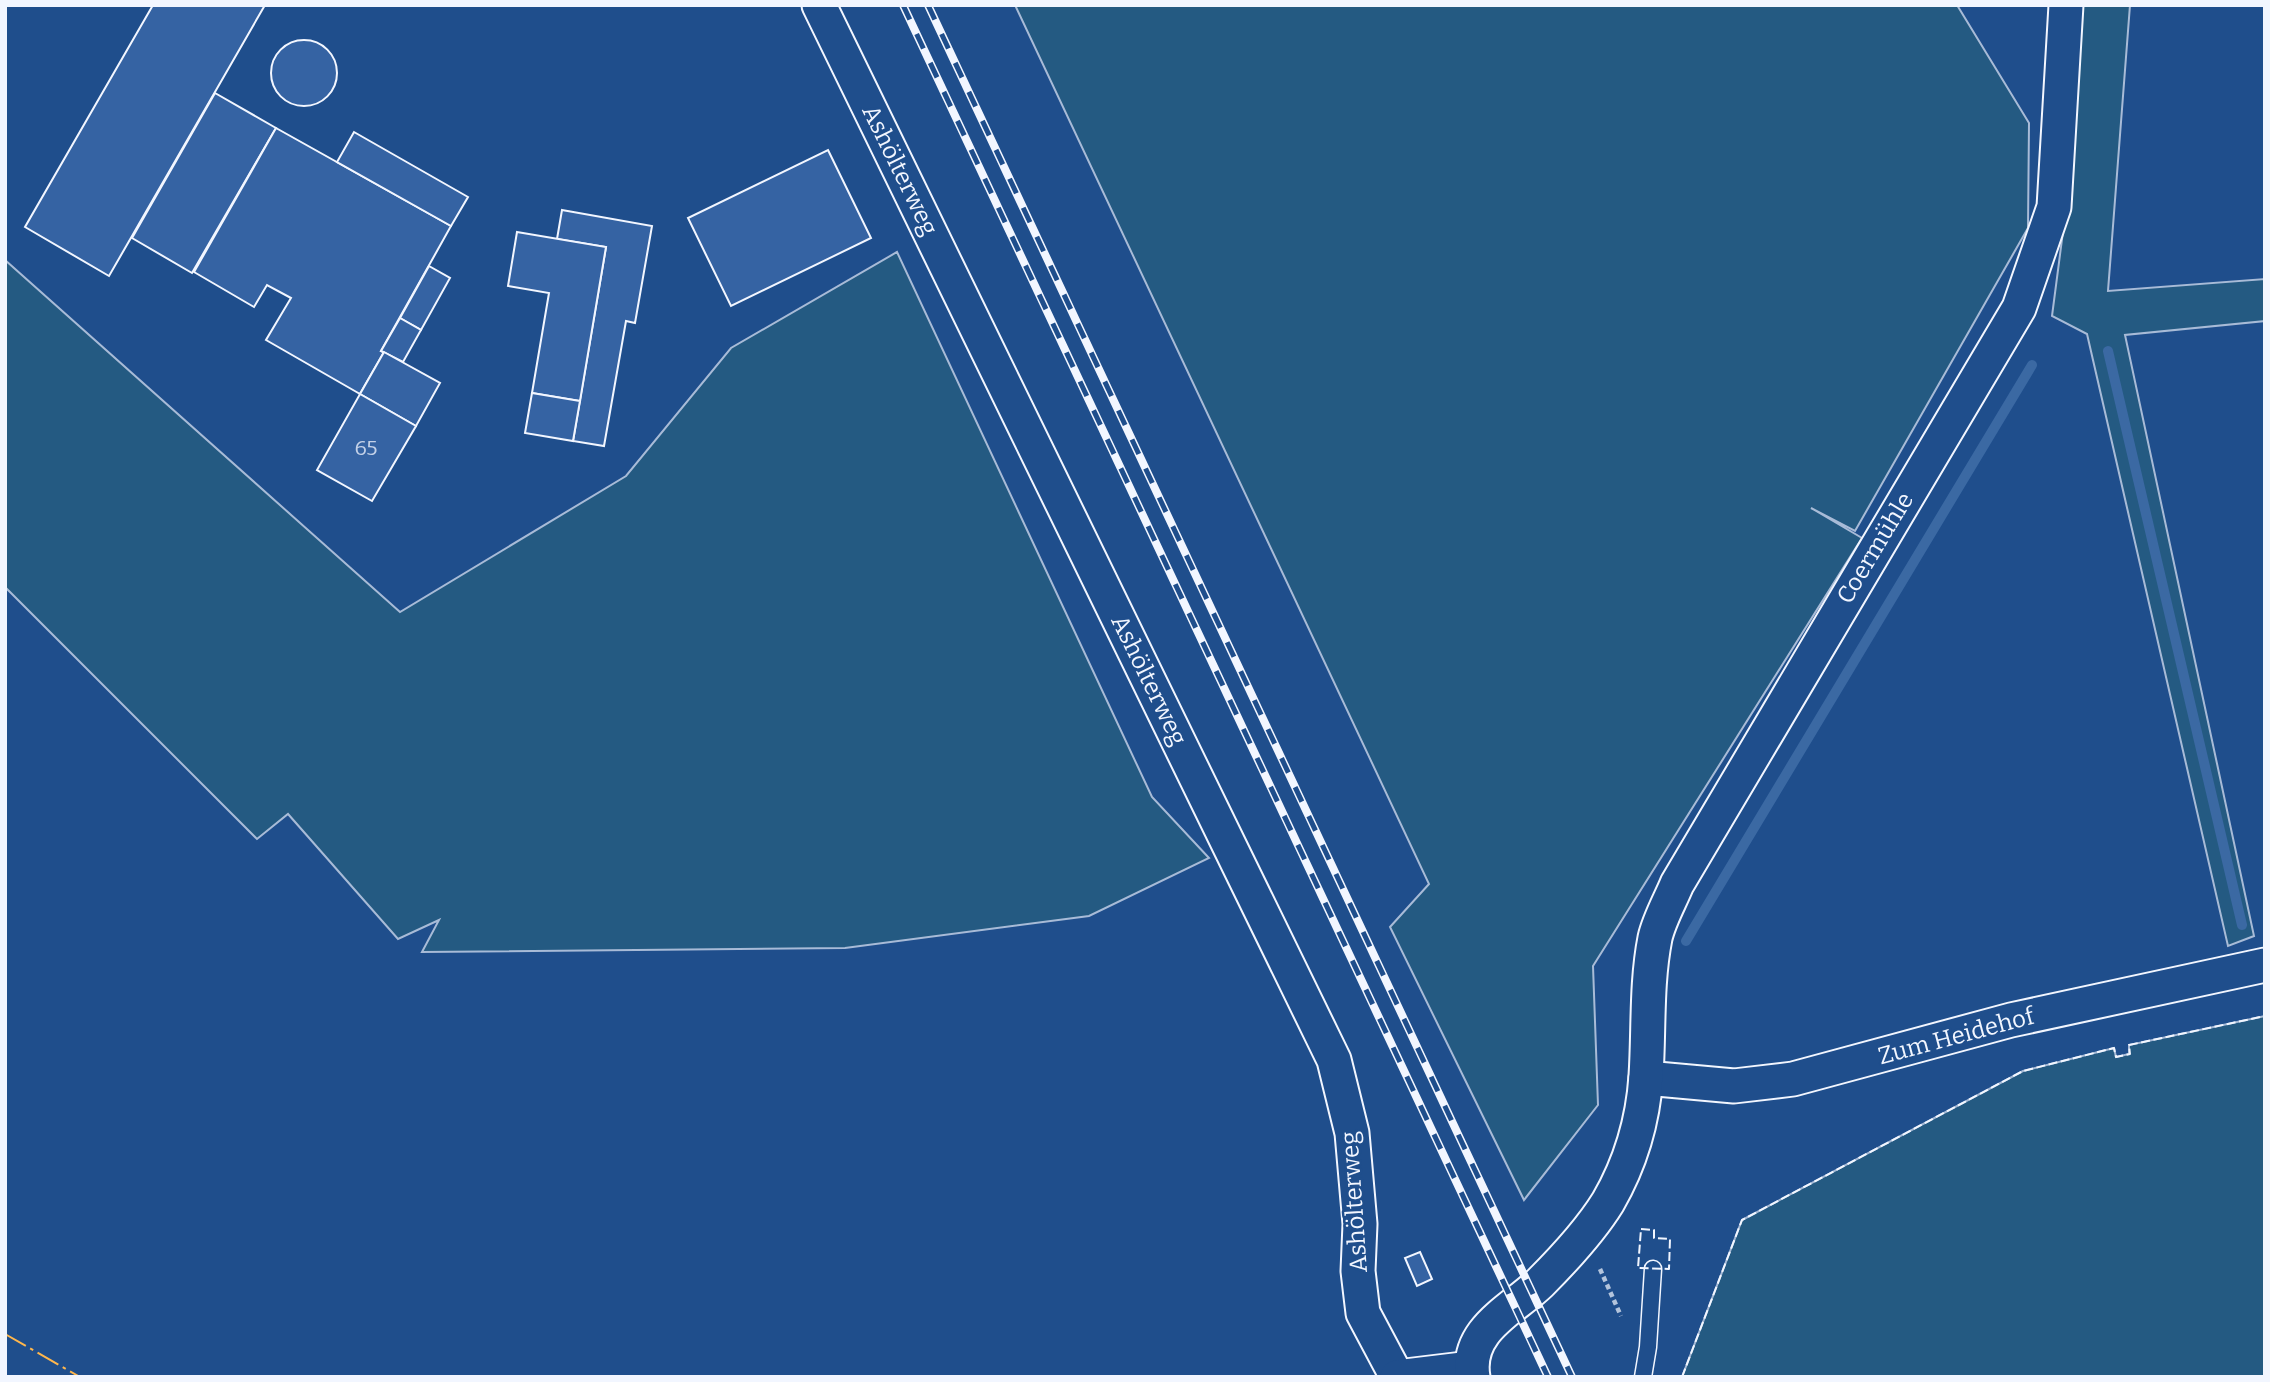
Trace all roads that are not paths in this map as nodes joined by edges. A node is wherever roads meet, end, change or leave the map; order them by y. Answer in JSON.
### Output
{"nodes":[{"id":1,"x":819,"y":5,"type":"edge"},
{"id":2,"x":2066,"y":5,"type":"edge"},
{"id":3,"x":2265,"y":965,"type":"edge"},
{"id":4,"x":1646,"y":1078,"type":"junction"},
{"id":5,"x":1653,"y":1269,"type":"dead end"},
{"id":6,"x":1472,"y":1373,"type":"edge"},
{"id":7,"x":1397,"y":1377,"type":"edge"},
{"id":8,"x":1643,"y":1377,"type":"edge"}],
"edges":[{"from":1,"to":7,"type":"street","name":"Ashölterweg"},
{"from":2,"to":4,"type":"street","name":"Coermühle"},
{"from":3,"to":4,"type":"street","name":"Zum Heidehof"},
{"from":4,"to":6,"type":"street","name":"Coermühle"},
{"from":5,"to":8,"type":"lane"},
{"from":6,"to":7,"type":"street"}]}
